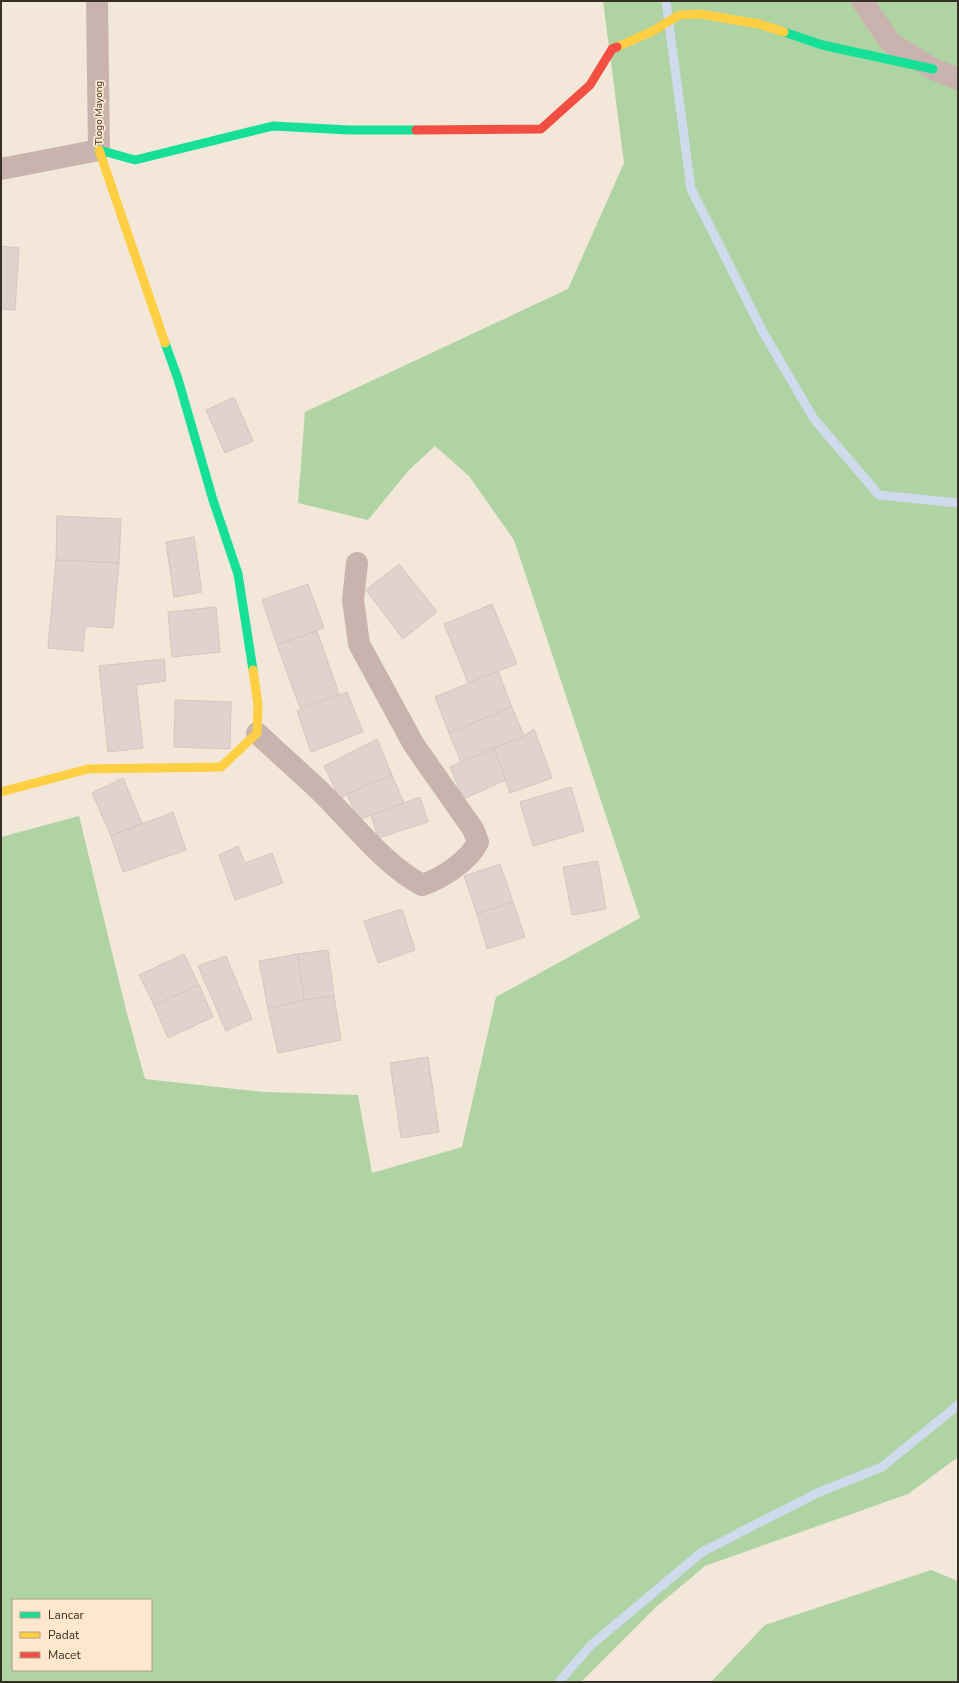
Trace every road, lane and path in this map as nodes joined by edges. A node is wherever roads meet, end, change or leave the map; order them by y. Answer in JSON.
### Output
{"nodes":[{"id":1,"x":98,"y":1,"type":"edge"},
{"id":2,"x":862,"y":1,"type":"edge"},
{"id":3,"x":933,"y":69,"type":"junction"},
{"id":4,"x":958,"y":79,"type":"edge"},
{"id":5,"x":99,"y":150,"type":"junction"},
{"id":6,"x":1,"y":169,"type":"edge"},
{"id":7,"x":357,"y":563,"type":"dead end"},
{"id":8,"x":257,"y":733,"type":"junction"},
{"id":9,"x":1,"y":792,"type":"edge"}],
"edges":[{"from":1,"to":5,"type":"street","name":"Tlogo Mayong"},
{"from":2,"to":3,"type":"street"},
{"from":3,"to":4,"type":"street"},
{"from":3,"to":5,"type":"street"},
{"from":5,"to":6,"type":"street","name":"Tlogo Mayong"},
{"from":5,"to":8,"type":"street"},
{"from":7,"to":8,"type":"street"},
{"from":8,"to":9,"type":"street"}]}
